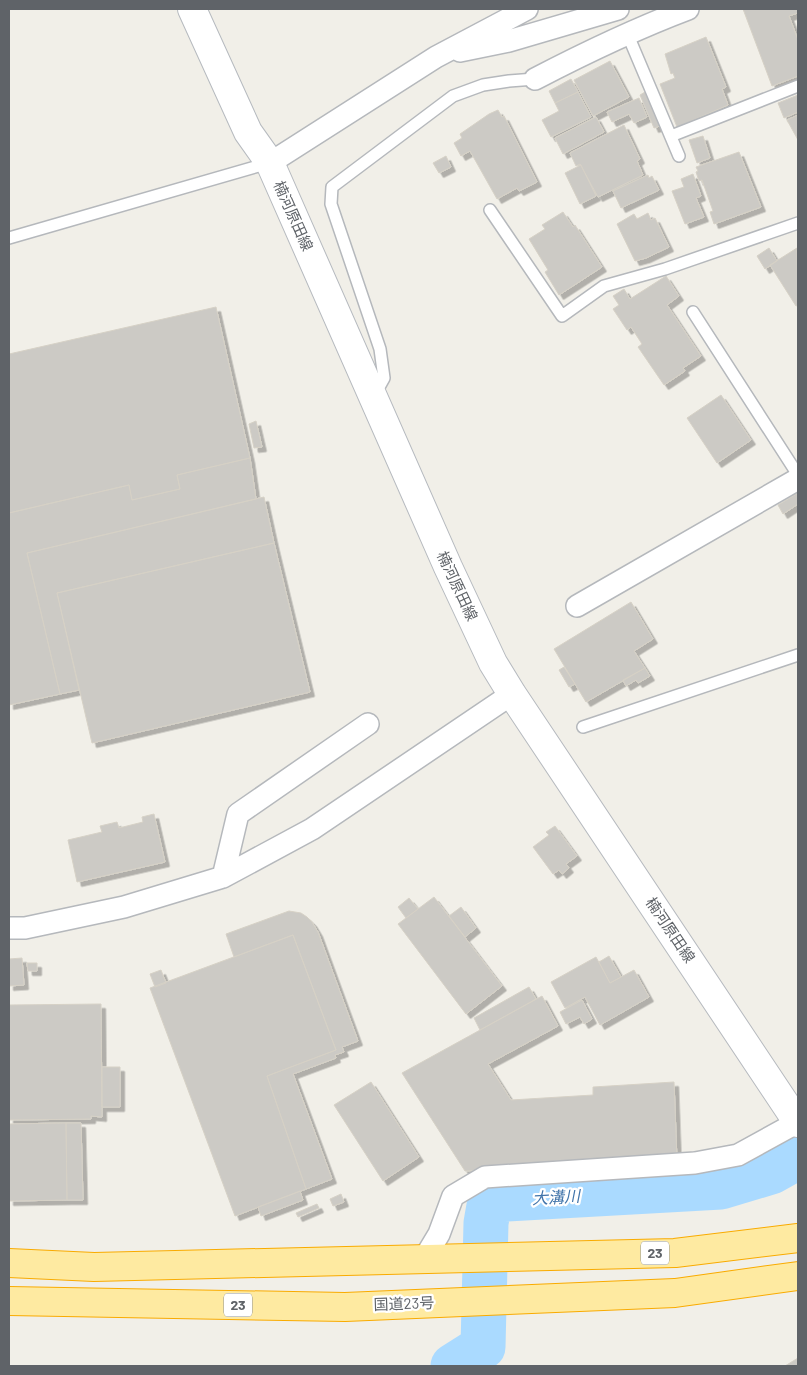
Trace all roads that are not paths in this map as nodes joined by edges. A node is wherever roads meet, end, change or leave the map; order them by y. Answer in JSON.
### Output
{"nodes":[{"id":1,"x":192,"y":9,"type":"edge"},
{"id":2,"x":527,"y":9,"type":"edge"},
{"id":3,"x":618,"y":9,"type":"edge"},
{"id":4,"x":688,"y":9,"type":"edge"},
{"id":5,"x":627,"y":33,"type":"junction"},
{"id":6,"x":436,"y":57,"type":"junction"},
{"id":7,"x":535,"y":79,"type":"joint"},
{"id":8,"x":798,"y":86,"type":"edge"},
{"id":9,"x":671,"y":136,"type":"junction"},
{"id":10,"x":679,"y":156,"type":"dead end"},
{"id":11,"x":270,"y":162,"type":"junction"},
{"id":12,"x":490,"y":210,"type":"dead end"},
{"id":13,"x":798,"y":223,"type":"edge"},
{"id":14,"x":9,"y":238,"type":"edge"},
{"id":15,"x":693,"y":312,"type":"dead end"},
{"id":16,"x":373,"y":398,"type":"junction"},
{"id":17,"x":798,"y":475,"type":"edge"},
{"id":18,"x":798,"y":480,"type":"edge"},
{"id":19,"x":577,"y":606,"type":"dead end"},
{"id":20,"x":798,"y":655,"type":"edge"},
{"id":21,"x":512,"y":694,"type":"junction"},
{"id":22,"x":368,"y":724,"type":"dead end"},
{"id":23,"x":583,"y":727,"type":"dead end"},
{"id":24,"x":223,"y":877,"type":"junction"},
{"id":25,"x":9,"y":928,"type":"edge"},
{"id":26,"x":798,"y":1122,"type":"edge"},
{"id":27,"x":798,"y":1238,"type":"edge"},
{"id":28,"x":424,"y":1259,"type":"junction"},
{"id":29,"x":9,"y":1263,"type":"edge"},
{"id":30,"x":798,"y":1276,"type":"edge"},
{"id":31,"x":9,"y":1301,"type":"edge"}],
"edges":[{"from":1,"to":11,"type":"main road","name":"楠河原田線"},
{"from":2,"to":6,"type":"street"},
{"from":3,"to":6,"type":"street"},
{"from":4,"to":5,"type":"street"},
{"from":5,"to":7,"type":"street"},
{"from":5,"to":9,"type":"lane"},
{"from":6,"to":11,"type":"street"},
{"from":7,"to":16,"type":"lane"},
{"from":8,"to":9,"type":"lane"},
{"from":9,"to":10,"type":"lane"},
{"from":11,"to":14,"type":"lane"},
{"from":11,"to":16,"type":"main road","name":"楠河原田線"},
{"from":12,"to":13,"type":"lane"},
{"from":15,"to":17,"type":"lane"},
{"from":16,"to":21,"type":"main road","name":"楠河原田線"},
{"from":18,"to":19,"type":"street"},
{"from":20,"to":23,"type":"lane"},
{"from":21,"to":24,"type":"street"},
{"from":21,"to":26,"type":"main road","name":"楠河原田線"},
{"from":22,"to":24,"type":"street"},
{"from":24,"to":25,"type":"street"},
{"from":26,"to":28,"type":"street"},
{"from":27,"to":28,"type":"highway","number":"23"},
{"from":28,"to":29,"type":"highway","number":"23"},
{"from":30,"to":31,"type":"highway","name":"国道23号","number":"23"}]}
